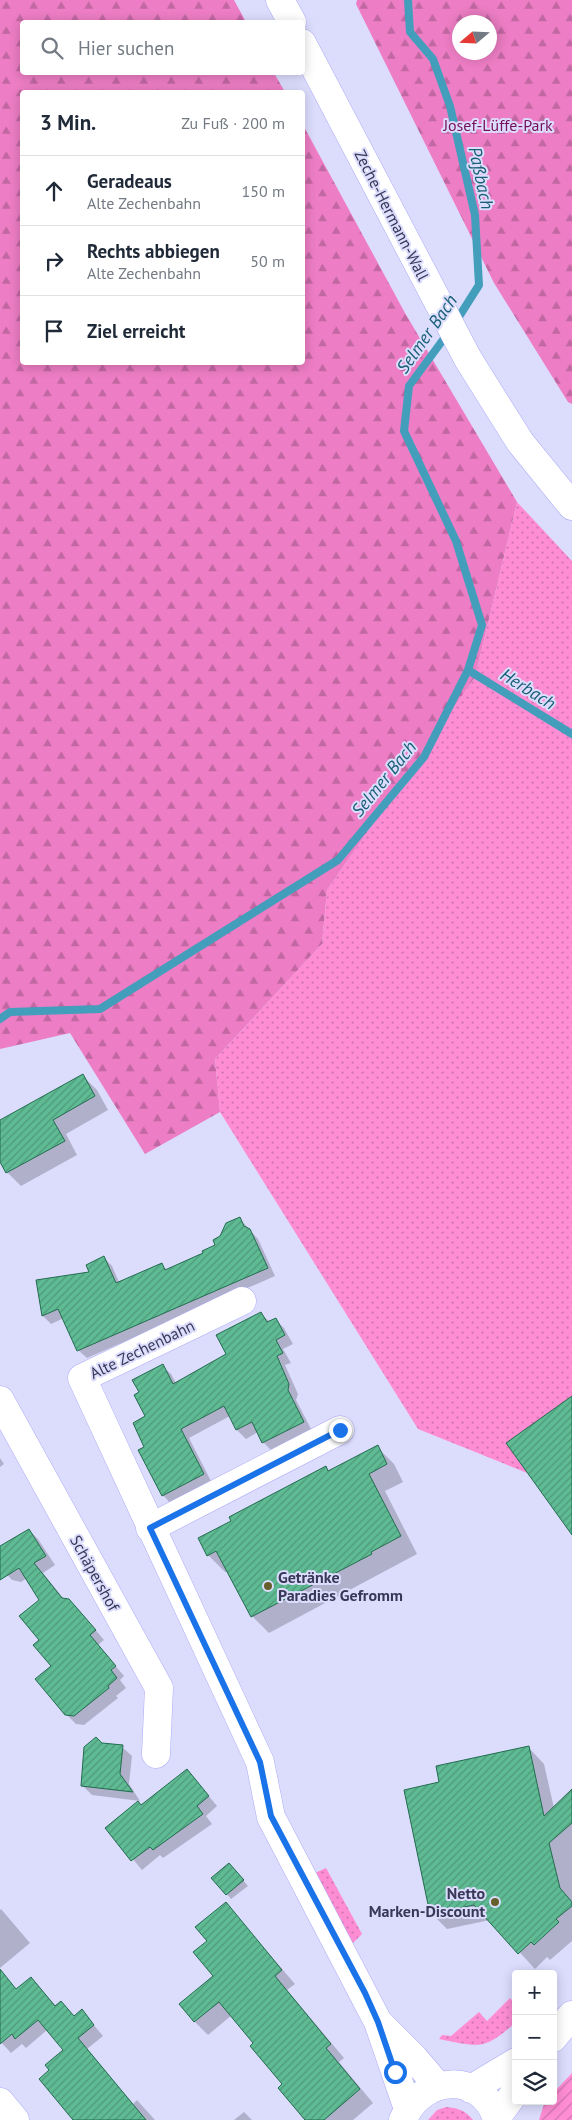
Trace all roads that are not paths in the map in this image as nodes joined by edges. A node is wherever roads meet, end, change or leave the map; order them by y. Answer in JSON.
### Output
{"nodes":[{"id":1,"x":280,"y":0,"type":"edge"},
{"id":2,"x":291,"y":20,"type":"edge"},
{"id":3,"x":305,"y":49,"type":"edge"},
{"id":4,"x":572,"y":506,"type":"edge"},
{"id":5,"x":242,"y":1300,"type":"dead end"},
{"id":6,"x":0,"y":1400,"type":"edge"},
{"id":7,"x":340,"y":1430,"type":"dead end"},
{"id":8,"x":150,"y":1528,"type":"junction"},
{"id":9,"x":156,"y":1754,"type":"dead end"},
{"id":10,"x":572,"y":2015,"type":"edge"},
{"id":11,"x":378,"y":2022,"type":"junction"},
{"id":12,"x":557,"y":2033,"type":"edge"},
{"id":13,"x":512,"y":2064,"type":"edge"},
{"id":14,"x":438,"y":2086,"type":"junction"},
{"id":15,"x":472,"y":2089,"type":"junction"},
{"id":16,"x":512,"y":2096,"type":"edge"},
{"id":17,"x":0,"y":2102,"type":"edge"},
{"id":18,"x":406,"y":2115,"type":"edge"},
{"id":19,"x":497,"y":2118,"type":"edge"},
{"id":20,"x":15,"y":2120,"type":"edge"}],
"edges":[{"from":1,"to":2,"type":"street"},
{"from":3,"to":4,"type":"street","name":"Zeche-Hermann-Wall"},
{"from":5,"to":8,"type":"street","name":"Alte Zechenbahn"},
{"from":6,"to":9,"type":"street","name":"Schäpershof"},
{"from":7,"to":8,"type":"street"},
{"from":8,"to":11,"type":"street","name":"Alte Zechenbahn"},
{"from":10,"to":12,"type":"street"},
{"from":11,"to":14,"type":"street","name":"Alte Zechenbahn"},
{"from":11,"to":18,"type":"street","name":"Alte Zechenbahn"},
{"from":13,"to":15,"type":"street"},
{"from":14,"to":15,"type":"street"},
{"from":14,"to":18,"type":"street"},
{"from":15,"to":19,"type":"street"},
{"from":16,"to":19,"type":"street"},
{"from":17,"to":20,"type":"street"}]}
